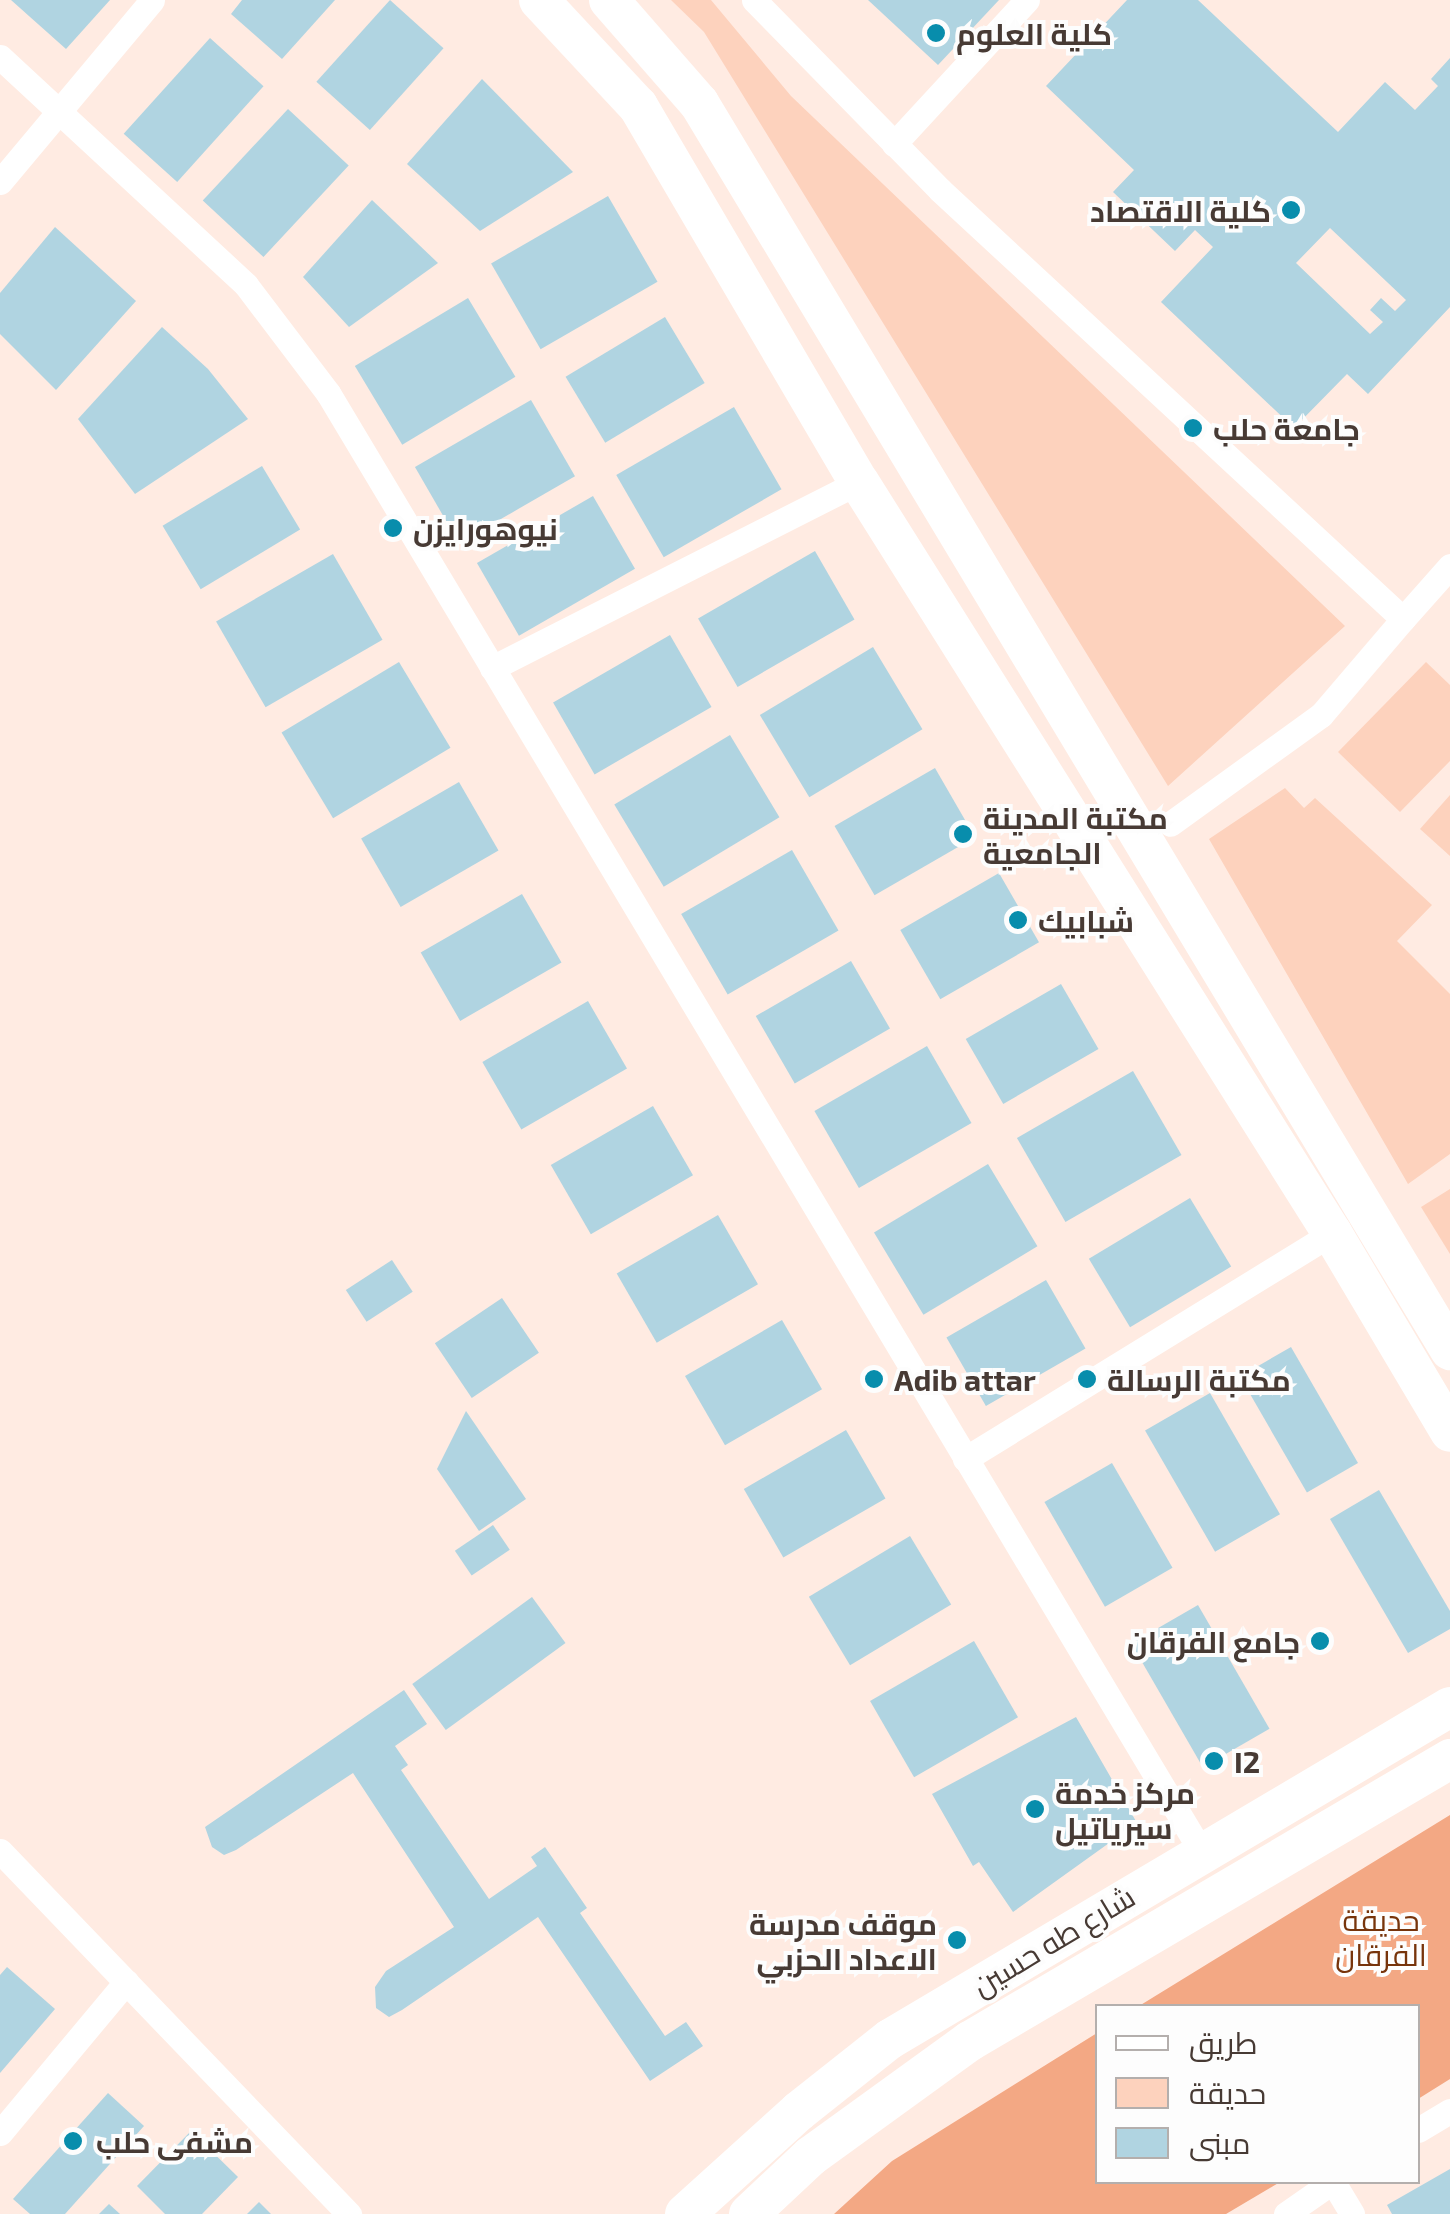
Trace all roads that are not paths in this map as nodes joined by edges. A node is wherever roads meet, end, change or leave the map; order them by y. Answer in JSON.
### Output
{"nodes":[{"id":1,"x":152,"y":0,"type":"edge"},
{"id":2,"x":538,"y":0,"type":"edge"},
{"id":3,"x":609,"y":0,"type":"edge"},
{"id":4,"x":754,"y":0,"type":"edge"},
{"id":5,"x":1027,"y":0,"type":"edge"},
{"id":6,"x":0,"y":57,"type":"edge"},
{"id":7,"x":58,"y":111,"type":"junction"},
{"id":8,"x":894,"y":144,"type":"junction"},
{"id":9,"x":0,"y":182,"type":"edge"},
{"id":10,"x":859,"y":482,"type":"junction"},
{"id":11,"x":1450,"y":566,"type":"edge"},
{"id":12,"x":1403,"y":619,"type":"junction"},
{"id":13,"x":492,"y":668,"type":"junction"},
{"id":14,"x":1170,"y":824,"type":"dead end"},
{"id":15,"x":1332,"y":1233,"type":"junction"},
{"id":16,"x":1450,"y":1350,"type":"edge"},
{"id":17,"x":1450,"y":1432,"type":"edge"},
{"id":18,"x":965,"y":1459,"type":"junction"},
{"id":19,"x":1450,"y":1706,"type":"edge"},
{"id":20,"x":1450,"y":1759,"type":"edge"},
{"id":21,"x":1201,"y":1851,"type":"junction"},
{"id":22,"x":0,"y":1852,"type":"edge"},
{"id":23,"x":126,"y":1982,"type":"junction"},
{"id":24,"x":1450,"y":2111,"type":"edge"},
{"id":25,"x":1420,"y":2129,"type":"edge"},
{"id":26,"x":0,"y":2133,"type":"edge"},
{"id":27,"x":1330,"y":2184,"type":"edge"},
{"id":28,"x":1334,"y":2184,"type":"edge"},
{"id":29,"x":349,"y":2214,"type":"edge"},
{"id":30,"x":685,"y":2214,"type":"edge"},
{"id":31,"x":749,"y":2214,"type":"edge"},
{"id":32,"x":1286,"y":2214,"type":"edge"},
{"id":33,"x":1352,"y":2214,"type":"edge"}],
"edges":[{"from":1,"to":7,"type":"street"},
{"from":2,"to":10,"type":"main road"},
{"from":3,"to":16,"type":"main road"},
{"from":4,"to":8,"type":"street"},
{"from":5,"to":8,"type":"street"},
{"from":6,"to":7,"type":"street"},
{"from":7,"to":9,"type":"street"},
{"from":7,"to":13,"type":"street"},
{"from":8,"to":12,"type":"street"},
{"from":10,"to":13,"type":"street"},
{"from":10,"to":15,"type":"main road"},
{"from":11,"to":12,"type":"street"},
{"from":12,"to":14,"type":"street"},
{"from":13,"to":18,"type":"street"},
{"from":15,"to":17,"type":"main road"},
{"from":15,"to":18,"type":"street"},
{"from":18,"to":21,"type":"street"},
{"from":19,"to":21,"type":"main road","name":"شارع طه حسين"},
{"from":20,"to":31,"type":"main road","name":"شارع طه حسين"},
{"from":21,"to":30,"type":"main road","name":"شارع طه حسين"},
{"from":22,"to":23,"type":"street"},
{"from":23,"to":26,"type":"street"},
{"from":23,"to":29,"type":"street"},
{"from":24,"to":25,"type":"street"},
{"from":27,"to":32,"type":"street"},
{"from":28,"to":33,"type":"street"}]}
